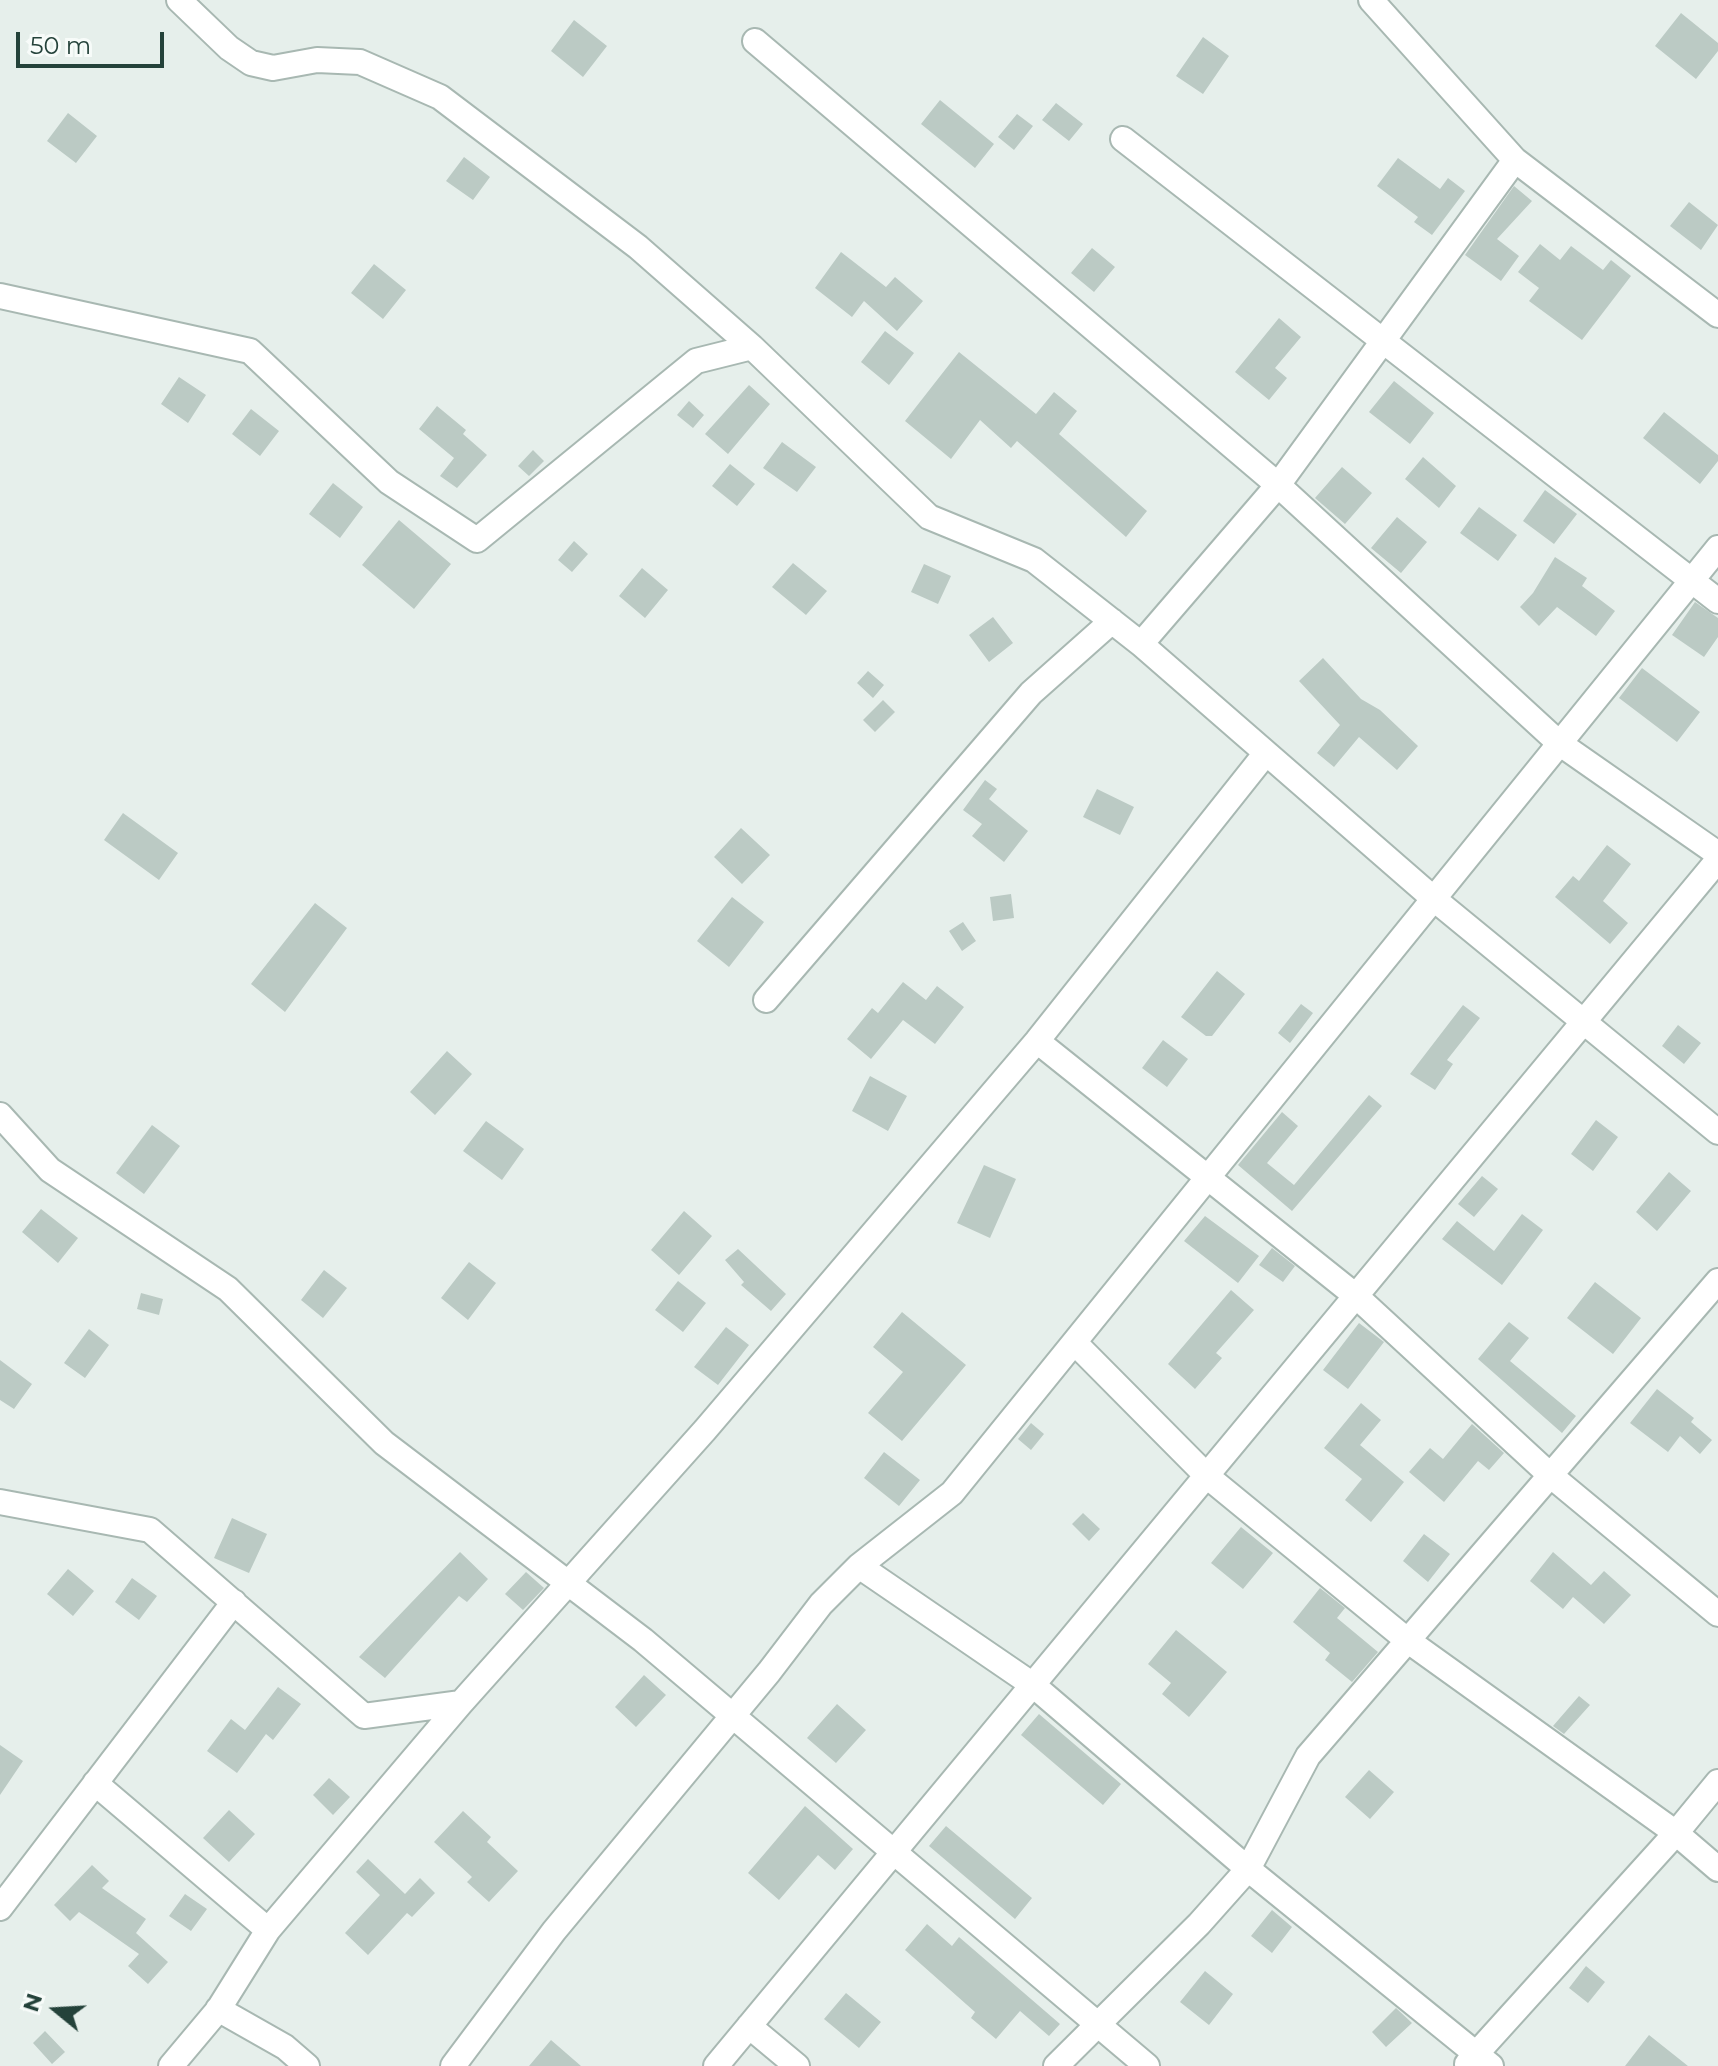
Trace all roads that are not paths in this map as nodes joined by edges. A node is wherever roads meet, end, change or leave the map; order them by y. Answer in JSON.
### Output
{"nodes":[{"id":1,"x":179,"y":0,"type":"edge"},
{"id":2,"x":1371,"y":0,"type":"edge"},
{"id":3,"x":755,"y":41,"type":"dead end"},
{"id":4,"x":1123,"y":139,"type":"dead end"},
{"id":5,"x":1515,"y":160,"type":"junction"},
{"id":6,"x":0,"y":296,"type":"edge"},
{"id":7,"x":1718,"y":315,"type":"edge"},
{"id":8,"x":1383,"y":342,"type":"junction"},
{"id":9,"x":752,"y":347,"type":"junction"},
{"id":10,"x":1278,"y":485,"type":"junction"},
{"id":11,"x":1718,"y":548,"type":"edge"},
{"id":12,"x":1691,"y":580,"type":"junction"},
{"id":13,"x":1718,"y":601,"type":"edge"},
{"id":14,"x":1112,"y":621,"type":"junction"},
{"id":15,"x":1141,"y":644,"type":"junction"},
{"id":16,"x":1559,"y":743,"type":"junction"},
{"id":17,"x":1266,"y":753,"type":"junction"},
{"id":18,"x":1718,"y":857,"type":"edge"},
{"id":19,"x":1434,"y":899,"type":"junction"},
{"id":20,"x":766,"y":1000,"type":"dead end"},
{"id":21,"x":1584,"y":1022,"type":"junction"},
{"id":22,"x":1037,"y":1041,"type":"junction"},
{"id":23,"x":0,"y":1115,"type":"edge"},
{"id":24,"x":1718,"y":1132,"type":"edge"},
{"id":25,"x":1211,"y":1177,"type":"junction"},
{"id":26,"x":1718,"y":1281,"type":"edge"},
{"id":27,"x":1356,"y":1296,"type":"junction"},
{"id":28,"x":1075,"y":1343,"type":"junction"},
{"id":29,"x":1550,"y":1475,"type":"junction"},
{"id":30,"x":1208,"y":1477,"type":"junction"},
{"id":31,"x":0,"y":1502,"type":"edge"},
{"id":32,"x":859,"y":1566,"type":"junction"},
{"id":33,"x":568,"y":1583,"type":"junction"},
{"id":34,"x":234,"y":1602,"type":"junction"},
{"id":35,"x":1718,"y":1614,"type":"edge"},
{"id":36,"x":1407,"y":1640,"type":"junction"},
{"id":37,"x":1033,"y":1685,"type":"junction"},
{"id":38,"x":461,"y":1703,"type":"junction"},
{"id":39,"x":731,"y":1716,"type":"junction"},
{"id":40,"x":1718,"y":1782,"type":"edge"},
{"id":41,"x":95,"y":1783,"type":"junction"},
{"id":42,"x":1676,"y":1833,"type":"junction"},
{"id":43,"x":894,"y":1852,"type":"junction"},
{"id":44,"x":1248,"y":1869,"type":"junction"},
{"id":45,"x":1718,"y":1869,"type":"edge"},
{"id":46,"x":0,"y":1908,"type":"edge"},
{"id":47,"x":268,"y":1930,"type":"junction"},
{"id":48,"x":218,"y":2009,"type":"junction"},
{"id":49,"x":1100,"y":2024,"type":"junction"},
{"id":50,"x":481,"y":2026,"type":"junction"},
{"id":51,"x":749,"y":2026,"type":"junction"},
{"id":52,"x":1478,"y":2062,"type":"edge"},
{"id":53,"x":171,"y":2066,"type":"edge"},
{"id":54,"x":307,"y":2066,"type":"edge"},
{"id":55,"x":453,"y":2066,"type":"edge"},
{"id":56,"x":474,"y":2066,"type":"edge"},
{"id":57,"x":716,"y":2066,"type":"edge"},
{"id":58,"x":797,"y":2066,"type":"edge"},
{"id":59,"x":1056,"y":2066,"type":"edge"},
{"id":60,"x":1147,"y":2066,"type":"edge"}],
"edges":[{"from":1,"to":9,"type":"street"},
{"from":2,"to":5,"type":"street"},
{"from":3,"to":10,"type":"street"},
{"from":4,"to":8,"type":"street"},
{"from":5,"to":7,"type":"street"},
{"from":5,"to":8,"type":"street"},
{"from":6,"to":9,"type":"street"},
{"from":8,"to":10,"type":"street"},
{"from":8,"to":12,"type":"street"},
{"from":9,"to":14,"type":"street"},
{"from":10,"to":15,"type":"street"},
{"from":10,"to":16,"type":"street"},
{"from":11,"to":12,"type":"street"},
{"from":12,"to":13,"type":"street"},
{"from":12,"to":16,"type":"street"},
{"from":14,"to":15,"type":"street"},
{"from":14,"to":20,"type":"street"},
{"from":15,"to":17,"type":"street"},
{"from":16,"to":18,"type":"street"},
{"from":16,"to":19,"type":"street"},
{"from":17,"to":19,"type":"street"},
{"from":17,"to":22,"type":"street"},
{"from":18,"to":21,"type":"street"},
{"from":19,"to":21,"type":"street"},
{"from":19,"to":25,"type":"street"},
{"from":21,"to":24,"type":"street"},
{"from":21,"to":27,"type":"street"},
{"from":22,"to":25,"type":"street"},
{"from":22,"to":33,"type":"street"},
{"from":23,"to":33,"type":"street"},
{"from":25,"to":27,"type":"street"},
{"from":25,"to":28,"type":"street"},
{"from":26,"to":29,"type":"street"},
{"from":27,"to":29,"type":"street"},
{"from":27,"to":30,"type":"street"},
{"from":28,"to":30,"type":"street"},
{"from":28,"to":32,"type":"street"},
{"from":29,"to":35,"type":"street"},
{"from":29,"to":36,"type":"street"},
{"from":30,"to":36,"type":"street"},
{"from":30,"to":37,"type":"street"},
{"from":31,"to":34,"type":"street"},
{"from":32,"to":37,"type":"street"},
{"from":32,"to":39,"type":"street"},
{"from":33,"to":38,"type":"street"},
{"from":33,"to":39,"type":"street"},
{"from":34,"to":38,"type":"street"},
{"from":34,"to":41,"type":"street"},
{"from":36,"to":42,"type":"street"},
{"from":36,"to":44,"type":"street"},
{"from":37,"to":43,"type":"street"},
{"from":37,"to":44,"type":"street"},
{"from":38,"to":47,"type":"street"},
{"from":39,"to":43,"type":"street"},
{"from":39,"to":50,"type":"street"},
{"from":40,"to":42,"type":"street"},
{"from":41,"to":46,"type":"street"},
{"from":41,"to":47,"type":"street"},
{"from":42,"to":45,"type":"street"},
{"from":42,"to":52,"type":"street"},
{"from":43,"to":49,"type":"street"},
{"from":43,"to":51,"type":"street"},
{"from":44,"to":49,"type":"street"},
{"from":44,"to":52,"type":"street"},
{"from":47,"to":48,"type":"street"},
{"from":48,"to":53,"type":"street"},
{"from":48,"to":54,"type":"street"},
{"from":49,"to":59,"type":"street"},
{"from":49,"to":60,"type":"street"},
{"from":50,"to":55,"type":"street"},
{"from":50,"to":56,"type":"street"},
{"from":51,"to":57,"type":"street"},
{"from":51,"to":58,"type":"street"}]}
